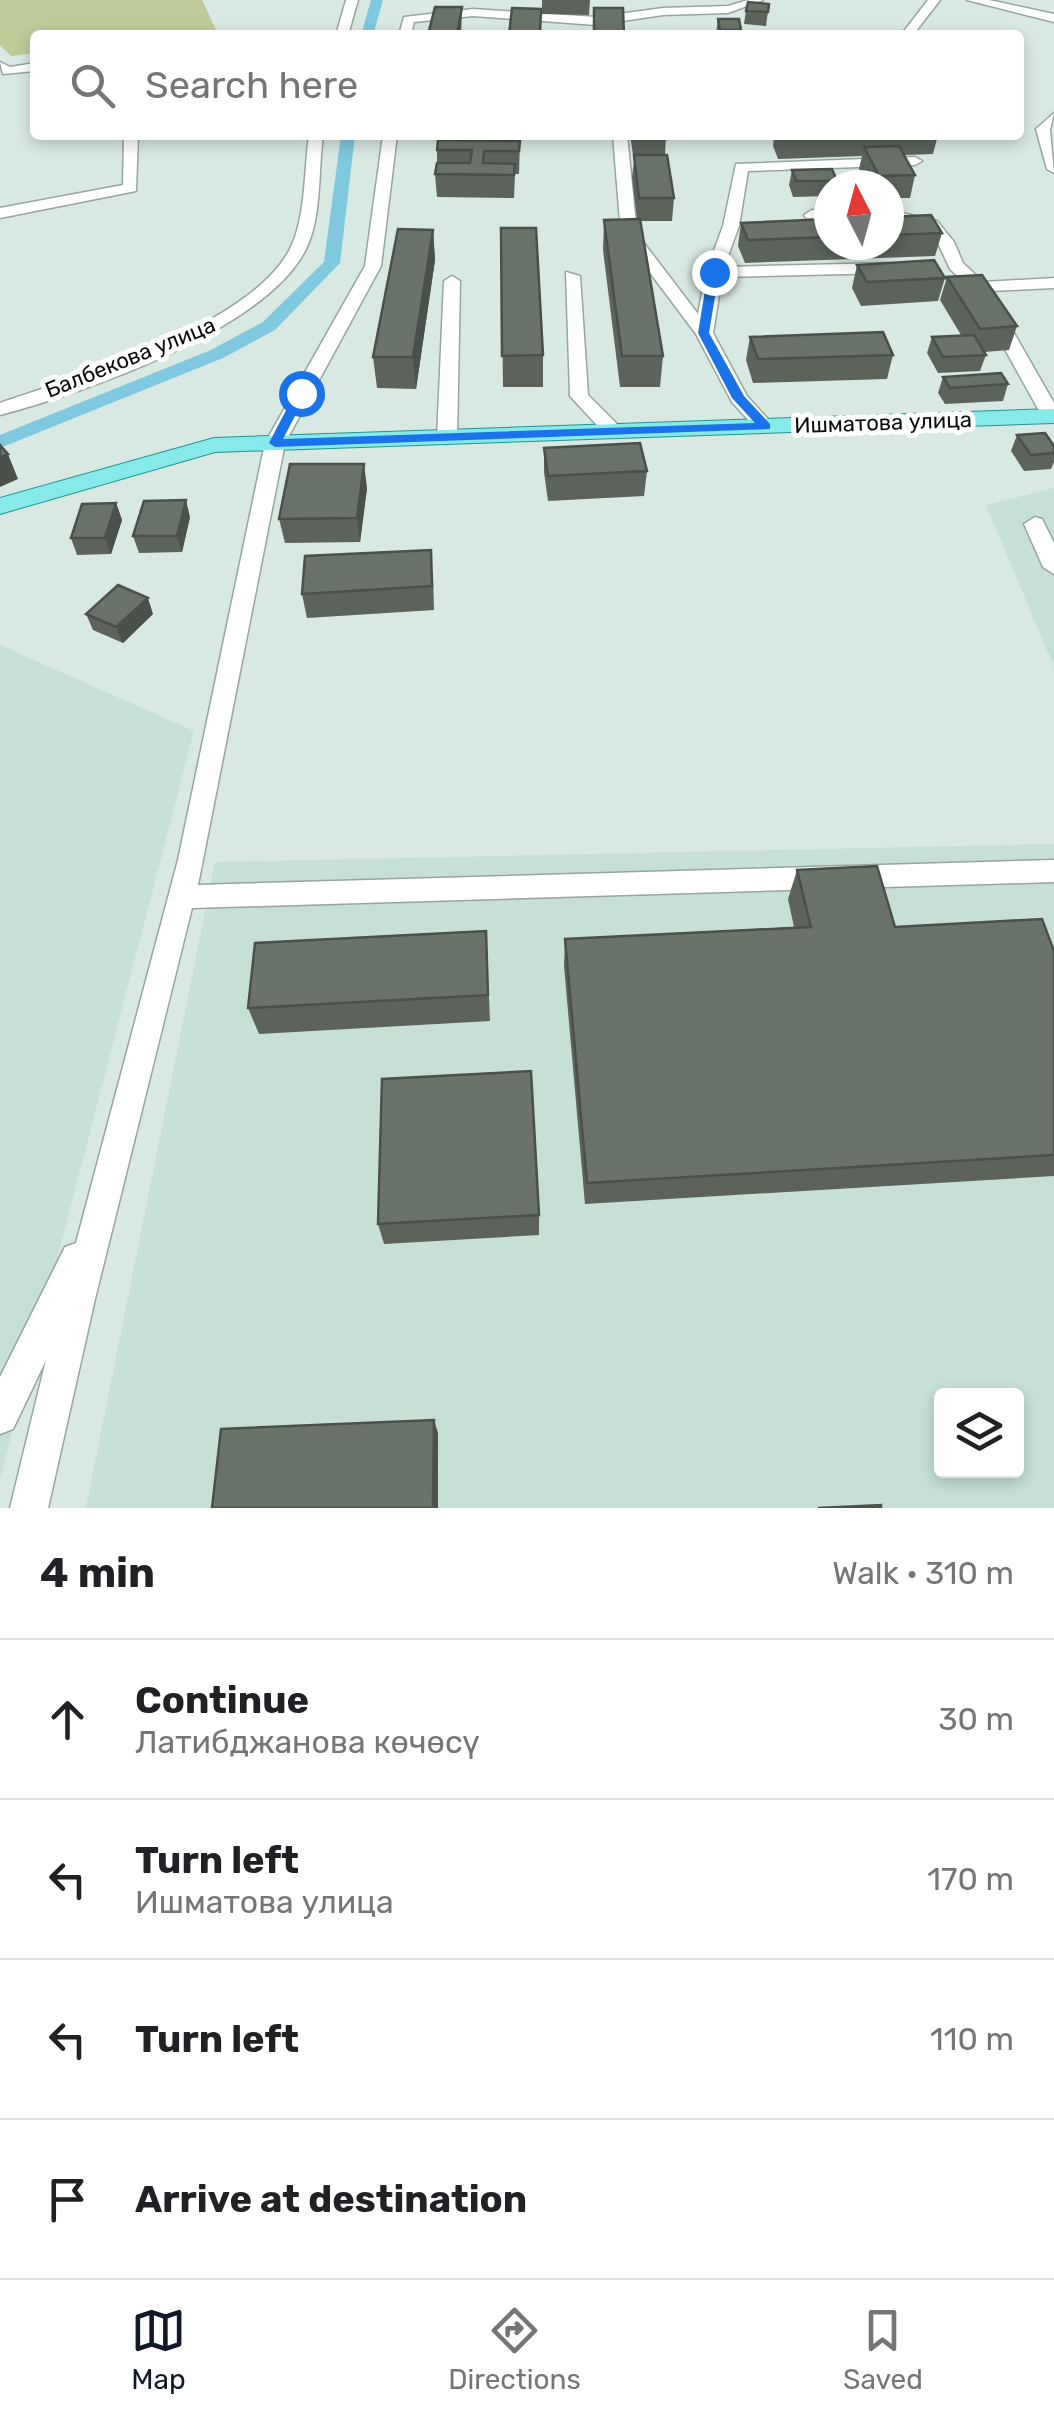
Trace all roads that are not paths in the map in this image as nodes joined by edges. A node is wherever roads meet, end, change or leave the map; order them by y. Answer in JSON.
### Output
{"nodes":[{"id":1,"x":352,"y":0,"type":"edge"},
{"id":2,"x":757,"y":0,"type":"edge"},
{"id":3,"x":934,"y":0,"type":"edge"},
{"id":4,"x":973,"y":0,"type":"edge"},
{"id":5,"x":1020,"y":0,"type":"edge"},
{"id":6,"x":494,"y":7,"type":"edge"},
{"id":7,"x":1006,"y":7,"type":"junction"},
{"id":8,"x":1054,"y":18,"type":"edge"},
{"id":9,"x":587,"y":28,"type":"edge"},
{"id":10,"x":343,"y":30,"type":"edge"},
{"id":11,"x":406,"y":30,"type":"edge"},
{"id":12,"x":911,"y":30,"type":"edge"},
{"id":13,"x":4,"y":68,"type":"edge"},
{"id":14,"x":30,"y":68,"type":"edge"},
{"id":15,"x":0,"y":89,"type":"edge"},
{"id":16,"x":1054,"y":117,"type":"edge"},
{"id":17,"x":132,"y":140,"type":"edge"},
{"id":18,"x":315,"y":140,"type":"edge"},
{"id":19,"x":389,"y":140,"type":"edge"},
{"id":20,"x":620,"y":140,"type":"edge"},
{"id":21,"x":914,"y":161,"type":"dead end"},
{"id":22,"x":1054,"y":169,"type":"edge"},
{"id":23,"x":0,"y":213,"type":"edge"},
{"id":24,"x":904,"y":218,"type":"edge"},
{"id":25,"x":898,"y":268,"type":"edge"},
{"id":26,"x":714,"y":272,"type":"junction"},
{"id":27,"x":572,"y":276,"type":"dead end"},
{"id":28,"x":452,"y":281,"type":"dead end"},
{"id":29,"x":1054,"y":284,"type":"edge"},
{"id":30,"x":979,"y":287,"type":"junction"},
{"id":31,"x":704,"y":333,"type":"junction"},
{"id":32,"x":0,"y":408,"type":"edge"},
{"id":33,"x":1053,"y":416,"type":"edge"},
{"id":34,"x":765,"y":427,"type":"junction"},
{"id":35,"x":614,"y":432,"type":"junction"},
{"id":36,"x":447,"y":438,"type":"junction"},
{"id":37,"x":275,"y":443,"type":"junction"},
{"id":38,"x":0,"y":506,"type":"edge"},
{"id":39,"x":1035,"y":524,"type":"dead end"},
{"id":40,"x":1054,"y":567,"type":"edge"},
{"id":41,"x":1054,"y":871,"type":"edge"},
{"id":42,"x":181,"y":897,"type":"junction"},
{"id":43,"x":101,"y":1209,"type":"junction"},
{"id":44,"x":0,"y":1416,"type":"edge"},
{"id":45,"x":29,"y":1508,"type":"edge"}],
"edges":[{"from":1,"to":10,"type":"street"},
{"from":2,"to":9,"type":"street"},
{"from":3,"to":12,"type":"street"},
{"from":4,"to":7,"type":"street"},
{"from":5,"to":7,"type":"street"},
{"from":6,"to":9,"type":"street"},
{"from":6,"to":11,"type":"street"},
{"from":7,"to":8,"type":"street"},
{"from":13,"to":14,"type":"street"},
{"from":13,"to":15,"type":"street"},
{"from":16,"to":22,"type":"street"},
{"from":17,"to":23,"type":"street"},
{"from":18,"to":32,"type":"street","name":"Балбекова улица"},
{"from":19,"to":37,"type":"street"},
{"from":20,"to":31,"type":"street"},
{"from":21,"to":26,"type":"street"},
{"from":24,"to":30,"type":"street"},
{"from":25,"to":26,"type":"street"},
{"from":26,"to":31,"type":"street"},
{"from":27,"to":35,"type":"street"},
{"from":28,"to":36,"type":"street"},
{"from":29,"to":30,"type":"street"},
{"from":30,"to":33,"type":"street"},
{"from":31,"to":34,"type":"street"},
{"from":33,"to":34,"type":"main road","name":"Ишматова улица"},
{"from":34,"to":35,"type":"main road","name":"Ишматова улица"},
{"from":35,"to":36,"type":"main road","name":"Ишматова улица"},
{"from":36,"to":37,"type":"main road","name":"Ишматова улица"},
{"from":37,"to":38,"type":"main road","name":"Ишматова улица"},
{"from":37,"to":42,"type":"street"},
{"from":39,"to":40,"type":"street"},
{"from":41,"to":42,"type":"street"},
{"from":42,"to":43,"type":"street"},
{"from":43,"to":44,"type":"street"},
{"from":43,"to":45,"type":"street"}]}
